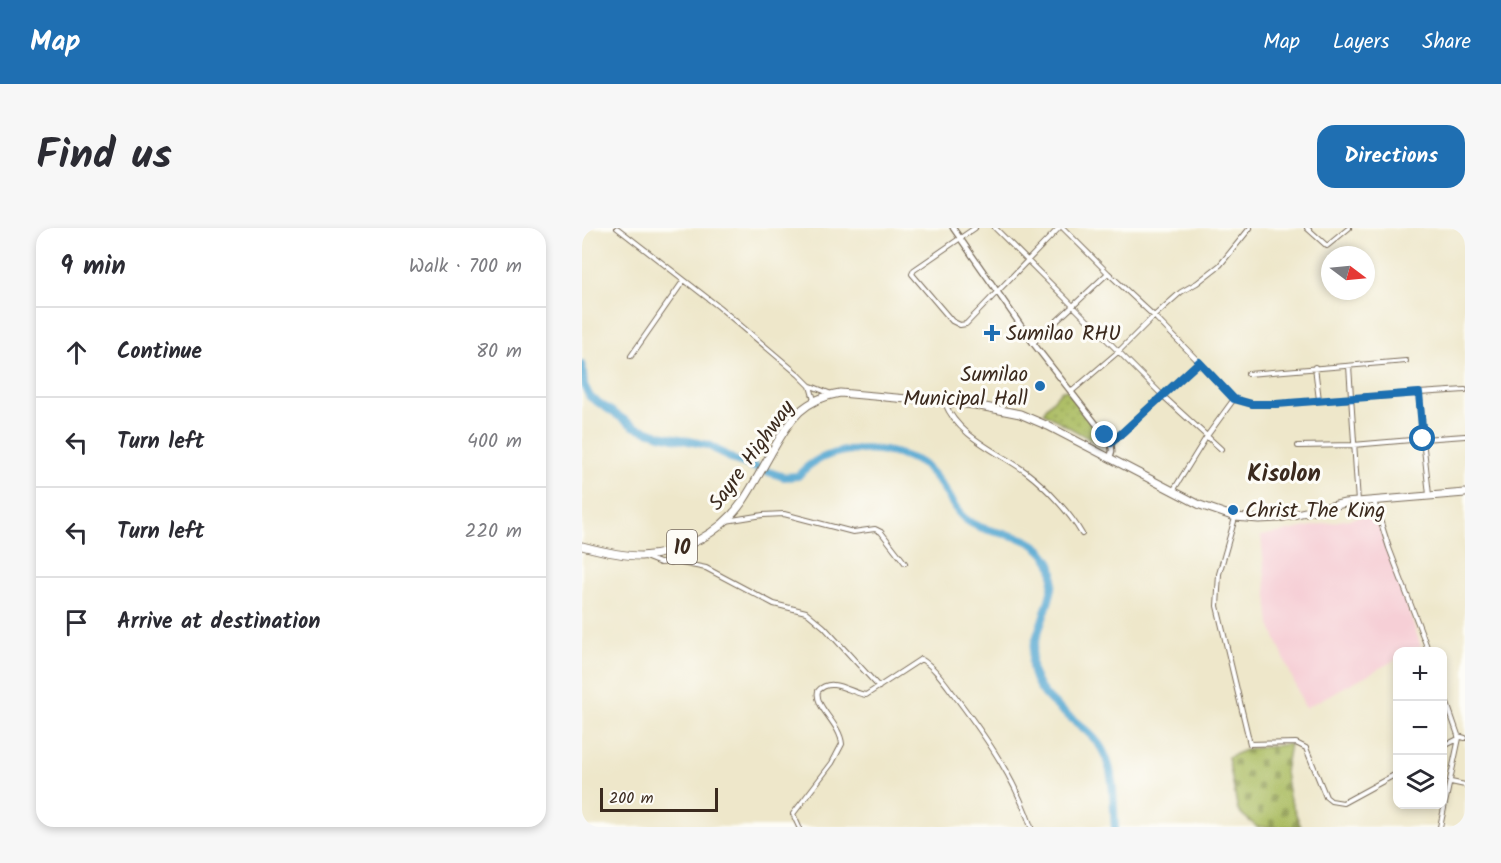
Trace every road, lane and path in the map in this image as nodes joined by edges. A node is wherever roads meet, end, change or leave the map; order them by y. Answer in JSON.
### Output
{"nodes":[{"id":1,"x":617,"y":228,"type":"edge"},
{"id":2,"x":952,"y":228,"type":"edge"},
{"id":3,"x":975,"y":228,"type":"edge"},
{"id":4,"x":996,"y":228,"type":"edge"},
{"id":5,"x":1061,"y":228,"type":"edge"},
{"id":6,"x":1250,"y":228,"type":"edge"},
{"id":7,"x":1307,"y":228,"type":"edge"},
{"id":8,"x":1349,"y":228,"type":"edge"},
{"id":9,"x":960,"y":238,"type":"junction"},
{"id":10,"x":1029,"y":260,"type":"junction"},
{"id":11,"x":1108,"y":273,"type":"junction"},
{"id":12,"x":684,"y":280,"type":"junction"},
{"id":13,"x":998,"y":292,"type":"junction"},
{"id":14,"x":1073,"y":306,"type":"junction"},
{"id":15,"x":1154,"y":316,"type":"junction"},
{"id":16,"x":1033,"y":343,"type":"junction"},
{"id":17,"x":1119,"y":352,"type":"junction"},
{"id":18,"x":631,"y":356,"type":"dead end"},
{"id":19,"x":1406,"y":361,"type":"dead end"},
{"id":20,"x":1199,"y":362,"type":"junction"},
{"id":21,"x":1349,"y":366,"type":"junction"},
{"id":22,"x":1315,"y":367,"type":"junction"},
{"id":23,"x":1248,"y":374,"type":"dead end"},
{"id":24,"x":810,"y":386,"type":"junction"},
{"id":25,"x":1465,"y":390,"type":"edge"},
{"id":26,"x":1071,"y":392,"type":"junction"},
{"id":27,"x":1419,"y":393,"type":"junction"},
{"id":28,"x":832,"y":395,"type":"junction"},
{"id":29,"x":1163,"y":396,"type":"junction"},
{"id":30,"x":1234,"y":399,"type":"junction"},
{"id":31,"x":1350,"y":399,"type":"junction"},
{"id":32,"x":814,"y":400,"type":"junction"},
{"id":33,"x":1320,"y":400,"type":"junction"},
{"id":34,"x":945,"y":402,"type":"junction"},
{"id":35,"x":1207,"y":436,"type":"junction"},
{"id":36,"x":1465,"y":436,"type":"edge"},
{"id":37,"x":1423,"y":439,"type":"junction"},
{"id":38,"x":1111,"y":443,"type":"junction"},
{"id":39,"x":1353,"y":445,"type":"junction"},
{"id":40,"x":1298,"y":446,"type":"dead end"},
{"id":41,"x":1221,"y":449,"type":"dead end"},
{"id":42,"x":1110,"y":458,"type":"junction"},
{"id":43,"x":1173,"y":491,"type":"junction"},
{"id":44,"x":1465,"y":494,"type":"edge"},
{"id":45,"x":1430,"y":496,"type":"junction"},
{"id":46,"x":1374,"y":500,"type":"junction"},
{"id":47,"x":1358,"y":502,"type":"junction"},
{"id":48,"x":1235,"y":517,"type":"junction"},
{"id":49,"x":726,"y":521,"type":"junction"},
{"id":50,"x":1082,"y":534,"type":"dead end"},
{"id":51,"x":582,"y":546,"type":"edge"},
{"id":52,"x":641,"y":556,"type":"junction"},
{"id":53,"x":905,"y":563,"type":"dead end"},
{"id":54,"x":1427,"y":647,"type":"edge"},
{"id":55,"x":879,"y":687,"type":"junction"},
{"id":56,"x":1447,"y":701,"type":"edge"},
{"id":57,"x":1458,"y":737,"type":"junction"},
{"id":58,"x":1465,"y":738,"type":"edge"},
{"id":59,"x":1447,"y":744,"type":"edge"},
{"id":60,"x":1393,"y":776,"type":"edge"},
{"id":61,"x":1451,"y":782,"type":"junction"},
{"id":62,"x":1465,"y":785,"type":"edge"},
{"id":63,"x":799,"y":827,"type":"edge"},
{"id":64,"x":1031,"y":827,"type":"edge"},
{"id":65,"x":1440,"y":827,"type":"edge"}],
"edges":[{"from":1,"to":12,"type":"street"},
{"from":2,"to":9,"type":"street"},
{"from":3,"to":9,"type":"street"},
{"from":4,"to":10,"type":"street"},
{"from":5,"to":10,"type":"street"},
{"from":5,"to":11,"type":"street"},
{"from":6,"to":15,"type":"street"},
{"from":7,"to":8,"type":"street"},
{"from":9,"to":13,"type":"street"},
{"from":9,"to":13,"type":"street"},
{"from":10,"to":13,"type":"street"},
{"from":10,"to":14,"type":"street"},
{"from":11,"to":14,"type":"street"},
{"from":11,"to":15,"type":"street"},
{"from":12,"to":18,"type":"street"},
{"from":12,"to":24,"type":"street"},
{"from":13,"to":16,"type":"street"},
{"from":14,"to":16,"type":"street"},
{"from":14,"to":17,"type":"street"},
{"from":15,"to":17,"type":"street"},
{"from":15,"to":20,"type":"street"},
{"from":16,"to":26,"type":"street"},
{"from":17,"to":26,"type":"street"},
{"from":17,"to":29,"type":"street"},
{"from":19,"to":21,"type":"street"},
{"from":20,"to":29,"type":"street"},
{"from":20,"to":30,"type":"street"},
{"from":21,"to":22,"type":"street"},
{"from":21,"to":31,"type":"street"},
{"from":22,"to":23,"type":"street"},
{"from":22,"to":33,"type":"street"},
{"from":24,"to":28,"type":"street"},
{"from":24,"to":32,"type":"street"},
{"from":25,"to":27,"type":"street"},
{"from":26,"to":38,"type":"street"},
{"from":27,"to":31,"type":"street"},
{"from":27,"to":37,"type":"street"},
{"from":28,"to":32,"type":"highway","name":"Sayre Highway","number":"10"},
{"from":28,"to":34,"type":"highway","name":"Sayre Highway","number":"10"},
{"from":29,"to":35,"type":"street"},
{"from":29,"to":38,"type":"street"},
{"from":30,"to":33,"type":"street"},
{"from":30,"to":35,"type":"street"},
{"from":31,"to":33,"type":"street"},
{"from":31,"to":39,"type":"street"},
{"from":32,"to":49,"type":"highway","name":"Sayre Highway","number":"10"},
{"from":34,"to":42,"type":"highway","name":"Sayre Highway","number":"10"},
{"from":34,"to":50,"type":"street"},
{"from":35,"to":41,"type":"street"},
{"from":35,"to":43,"type":"street"},
{"from":36,"to":37,"type":"street"},
{"from":37,"to":39,"type":"street"},
{"from":37,"to":45,"type":"street"},
{"from":38,"to":42,"type":"street"},
{"from":39,"to":40,"type":"street"},
{"from":39,"to":47,"type":"street"},
{"from":42,"to":43,"type":"highway","name":"Sayre Highway","number":"10"},
{"from":43,"to":48,"type":"highway","name":"Sayre Highway","number":"10"},
{"from":44,"to":45,"type":"highway","name":"Sayre Highway","number":"10"},
{"from":45,"to":46,"type":"highway","name":"Sayre Highway","number":"10"},
{"from":46,"to":47,"type":"highway","name":"Sayre Highway","number":"10"},
{"from":46,"to":54,"type":"street"},
{"from":47,"to":48,"type":"highway","name":"Sayre Highway","number":"10"},
{"from":48,"to":60,"type":"street"},
{"from":49,"to":52,"type":"highway","name":"Sayre Highway","number":"10"},
{"from":49,"to":53,"type":"street"},
{"from":51,"to":52,"type":"highway","name":"Sayre Highway","number":"10"},
{"from":52,"to":55,"type":"street"},
{"from":55,"to":63,"type":"street"},
{"from":55,"to":64,"type":"street"},
{"from":56,"to":57,"type":"street"},
{"from":57,"to":58,"type":"street"},
{"from":57,"to":59,"type":"street"},
{"from":57,"to":61,"type":"street"},
{"from":61,"to":62,"type":"street"},
{"from":61,"to":65,"type":"street"}]}
